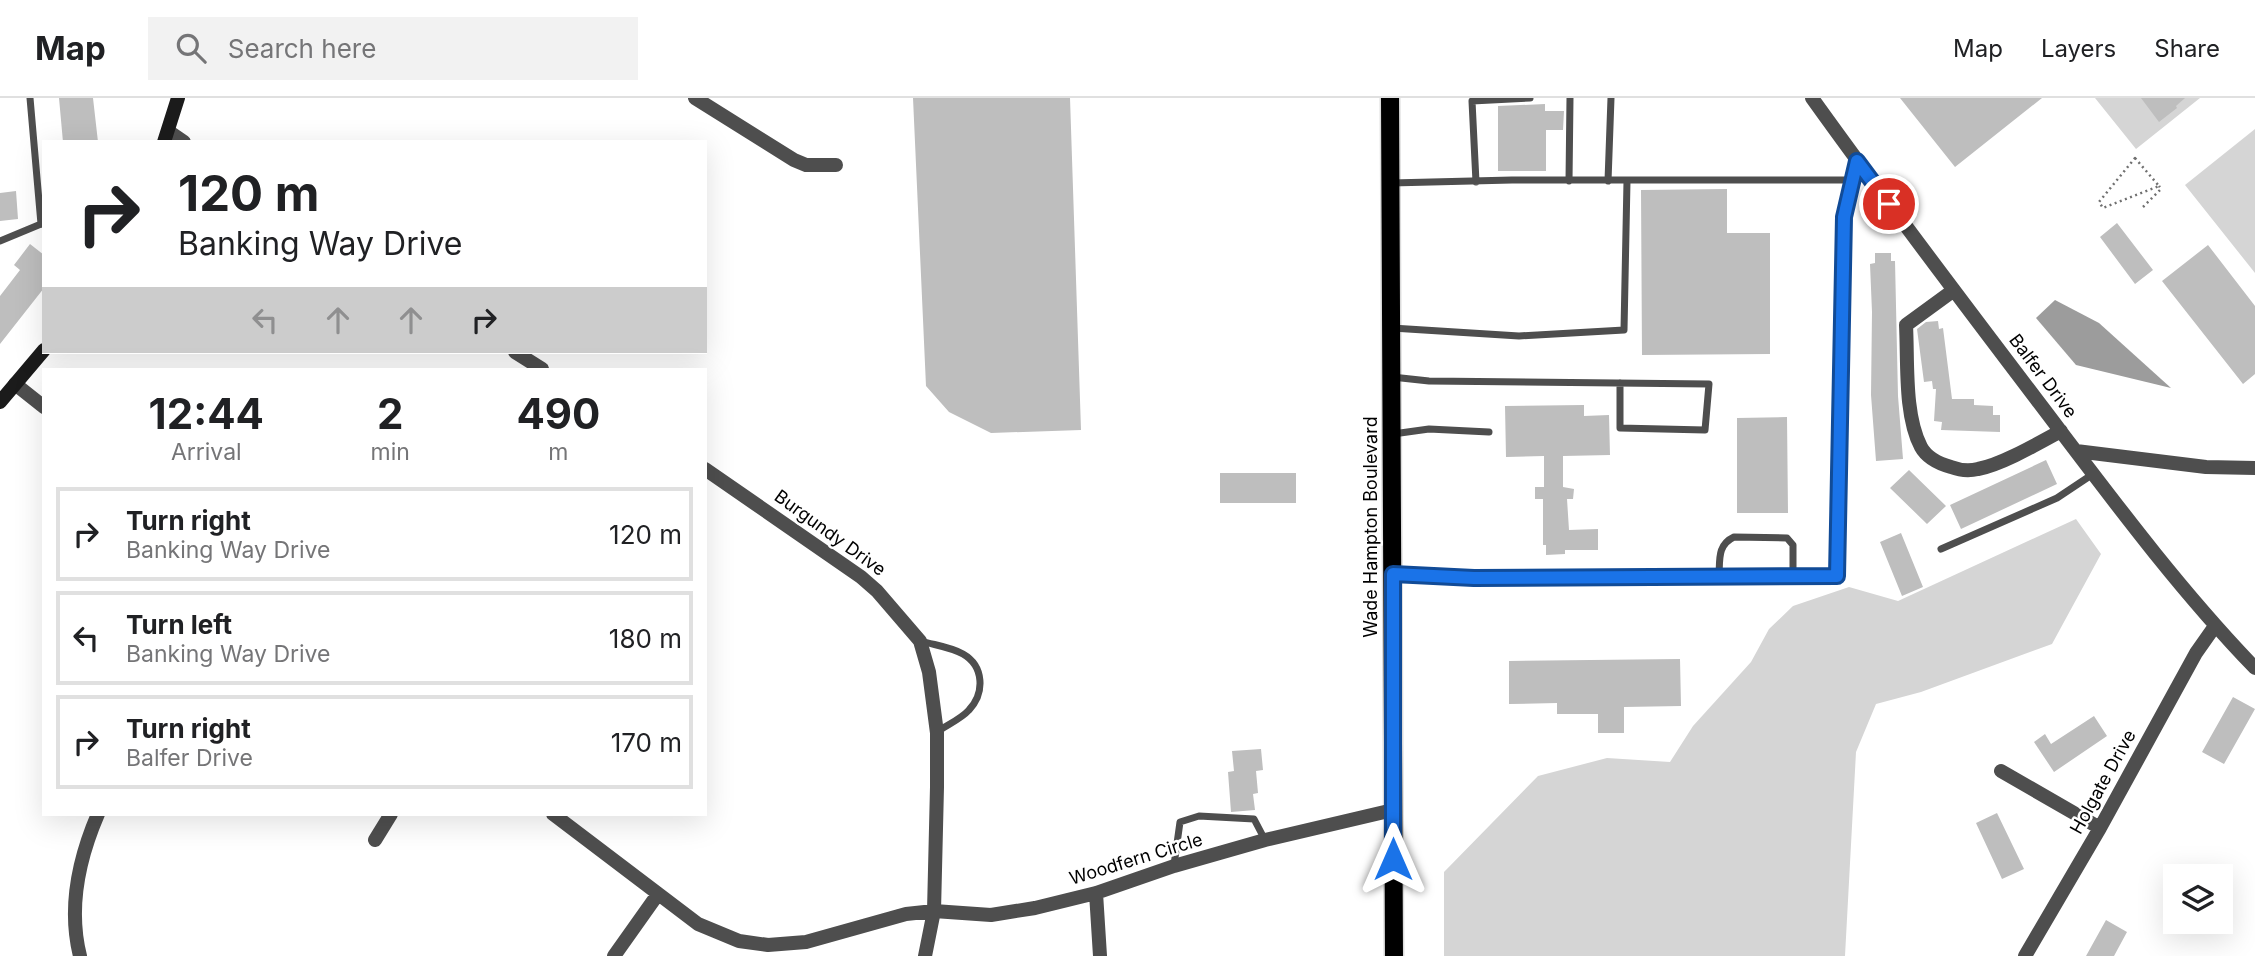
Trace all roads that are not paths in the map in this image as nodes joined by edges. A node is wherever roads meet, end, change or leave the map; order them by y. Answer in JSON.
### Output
{"nodes":[{"id":1,"x":30,"y":98,"type":"edge"},
{"id":2,"x":178,"y":98,"type":"edge"},
{"id":3,"x":695,"y":98,"type":"edge"},
{"id":4,"x":1390,"y":98,"type":"edge"},
{"id":5,"x":1531,"y":98,"type":"edge"},
{"id":6,"x":1570,"y":98,"type":"edge"},
{"id":7,"x":1611,"y":98,"type":"edge"},
{"id":8,"x":1812,"y":98,"type":"edge"},
{"id":9,"x":166,"y":136,"type":"edge"},
{"id":10,"x":1857,"y":161,"type":"junction"},
{"id":11,"x":836,"y":165,"type":"dead end"},
{"id":12,"x":1852,"y":180,"type":"junction"},
{"id":13,"x":1476,"y":181,"type":"junction"},
{"id":14,"x":1569,"y":181,"type":"junction"},
{"id":15,"x":1608,"y":181,"type":"junction"},
{"id":16,"x":1627,"y":181,"type":"junction"},
{"id":17,"x":1390,"y":183,"type":"junction"},
{"id":18,"x":42,"y":225,"type":"edge"},
{"id":19,"x":0,"y":241,"type":"edge"},
{"id":20,"x":1954,"y":290,"type":"junction"},
{"id":21,"x":1391,"y":328,"type":"junction"},
{"id":22,"x":42,"y":352,"type":"edge"},
{"id":23,"x":518,"y":354,"type":"edge"},
{"id":24,"x":540,"y":368,"type":"edge"},
{"id":25,"x":1392,"y":377,"type":"junction"},
{"id":26,"x":1619,"y":383,"type":"junction"},
{"id":27,"x":15,"y":384,"type":"junction"},
{"id":28,"x":0,"y":402,"type":"edge"},
{"id":29,"x":42,"y":405,"type":"edge"},
{"id":30,"x":2061,"y":431,"type":"junction"},
{"id":31,"x":1489,"y":432,"type":"dead end"},
{"id":32,"x":1392,"y":434,"type":"junction"},
{"id":33,"x":2076,"y":451,"type":"junction"},
{"id":34,"x":2255,"y":468,"type":"edge"},
{"id":35,"x":707,"y":470,"type":"edge"},
{"id":36,"x":2093,"y":474,"type":"junction"},
{"id":37,"x":1941,"y":549,"type":"dead end"},
{"id":38,"x":1393,"y":574,"type":"junction"},
{"id":39,"x":1719,"y":576,"type":"junction"},
{"id":40,"x":1793,"y":577,"type":"junction"},
{"id":41,"x":2215,"y":626,"type":"junction"},
{"id":42,"x":920,"y":641,"type":"junction"},
{"id":43,"x":2255,"y":668,"type":"edge"},
{"id":44,"x":937,"y":733,"type":"junction"},
{"id":45,"x":2001,"y":771,"type":"dead end"},
{"id":46,"x":1393,"y":810,"type":"junction"},
{"id":47,"x":97,"y":816,"type":"edge"},
{"id":48,"x":390,"y":816,"type":"edge"},
{"id":49,"x":556,"y":816,"type":"edge"},
{"id":50,"x":2100,"y":828,"type":"junction"},
{"id":51,"x":375,"y":840,"type":"dead end"},
{"id":52,"x":1265,"y":840,"type":"junction"},
{"id":53,"x":1174,"y":866,"type":"junction"},
{"id":54,"x":1096,"y":893,"type":"junction"},
{"id":55,"x":658,"y":894,"type":"junction"},
{"id":56,"x":934,"y":911,"type":"junction"},
{"id":57,"x":80,"y":956,"type":"edge"},
{"id":58,"x":614,"y":956,"type":"edge"},
{"id":59,"x":925,"y":956,"type":"edge"},
{"id":60,"x":1100,"y":956,"type":"edge"},
{"id":61,"x":1394,"y":956,"type":"edge"},
{"id":62,"x":2025,"y":956,"type":"edge"}],
"edges":[{"from":1,"to":18,"type":"lane"},
{"from":2,"to":9,"type":"street"},
{"from":3,"to":11,"type":"street"},
{"from":4,"to":17,"type":"main road","name":"Wade Hampton Boulevard"},
{"from":5,"to":13,"type":"lane"},
{"from":6,"to":14,"type":"lane"},
{"from":7,"to":15,"type":"lane"},
{"from":8,"to":10,"type":"street","name":"Balfer Drive"},
{"from":10,"to":12,"type":"street"},
{"from":10,"to":20,"type":"street","name":"Balfer Drive"},
{"from":12,"to":16,"type":"lane"},
{"from":12,"to":40,"type":"street"},
{"from":13,"to":14,"type":"lane"},
{"from":13,"to":17,"type":"lane"},
{"from":14,"to":15,"type":"lane"},
{"from":15,"to":16,"type":"lane"},
{"from":16,"to":21,"type":"lane"},
{"from":17,"to":21,"type":"main road","name":"Wade Hampton Boulevard"},
{"from":18,"to":19,"type":"lane"},
{"from":20,"to":30,"type":"street","name":"Balfer Drive"},
{"from":20,"to":30,"type":"street"},
{"from":21,"to":25,"type":"main road","name":"Wade Hampton Boulevard"},
{"from":22,"to":27,"type":"street"},
{"from":23,"to":24,"type":"street"},
{"from":25,"to":26,"type":"lane"},
{"from":25,"to":32,"type":"main road","name":"Wade Hampton Boulevard"},
{"from":26,"to":26,"type":"lane"},
{"from":27,"to":28,"type":"street"},
{"from":27,"to":29,"type":"street"},
{"from":30,"to":33,"type":"street","name":"Balfer Drive"},
{"from":31,"to":32,"type":"lane"},
{"from":32,"to":38,"type":"main road","name":"Wade Hampton Boulevard"},
{"from":33,"to":34,"type":"street"},
{"from":33,"to":36,"type":"street","name":"Balfer Drive"},
{"from":35,"to":42,"type":"street","name":"Burgundy Drive"},
{"from":36,"to":37,"type":"lane"},
{"from":36,"to":41,"type":"street","name":"Balfer Drive"},
{"from":38,"to":39,"type":"street"},
{"from":38,"to":46,"type":"main road","name":"Wade Hampton Boulevard"},
{"from":39,"to":40,"type":"street"},
{"from":39,"to":40,"type":"lane"},
{"from":41,"to":43,"type":"street","name":"Balfer Drive"},
{"from":41,"to":50,"type":"street","name":"Holgate Drive"},
{"from":42,"to":44,"type":"street","name":"Burgundy Drive"},
{"from":42,"to":44,"type":"lane"},
{"from":44,"to":56,"type":"street","name":"Burgundy Drive"},
{"from":45,"to":50,"type":"street"},
{"from":46,"to":52,"type":"street","name":"Woodfern Circle"},
{"from":46,"to":61,"type":"main road","name":"Wade Hampton Boulevard"},
{"from":47,"to":57,"type":"street"},
{"from":48,"to":51,"type":"street"},
{"from":49,"to":55,"type":"street","name":"Woodfern Circle"},
{"from":50,"to":62,"type":"street","name":"Holgate Drive"},
{"from":52,"to":53,"type":"street","name":"Woodfern Circle"},
{"from":52,"to":53,"type":"lane"},
{"from":53,"to":54,"type":"street","name":"Woodfern Circle"},
{"from":54,"to":56,"type":"street","name":"Woodfern Circle"},
{"from":54,"to":60,"type":"street"},
{"from":55,"to":56,"type":"street","name":"Woodfern Circle"},
{"from":55,"to":58,"type":"street"},
{"from":56,"to":59,"type":"street"}]}
